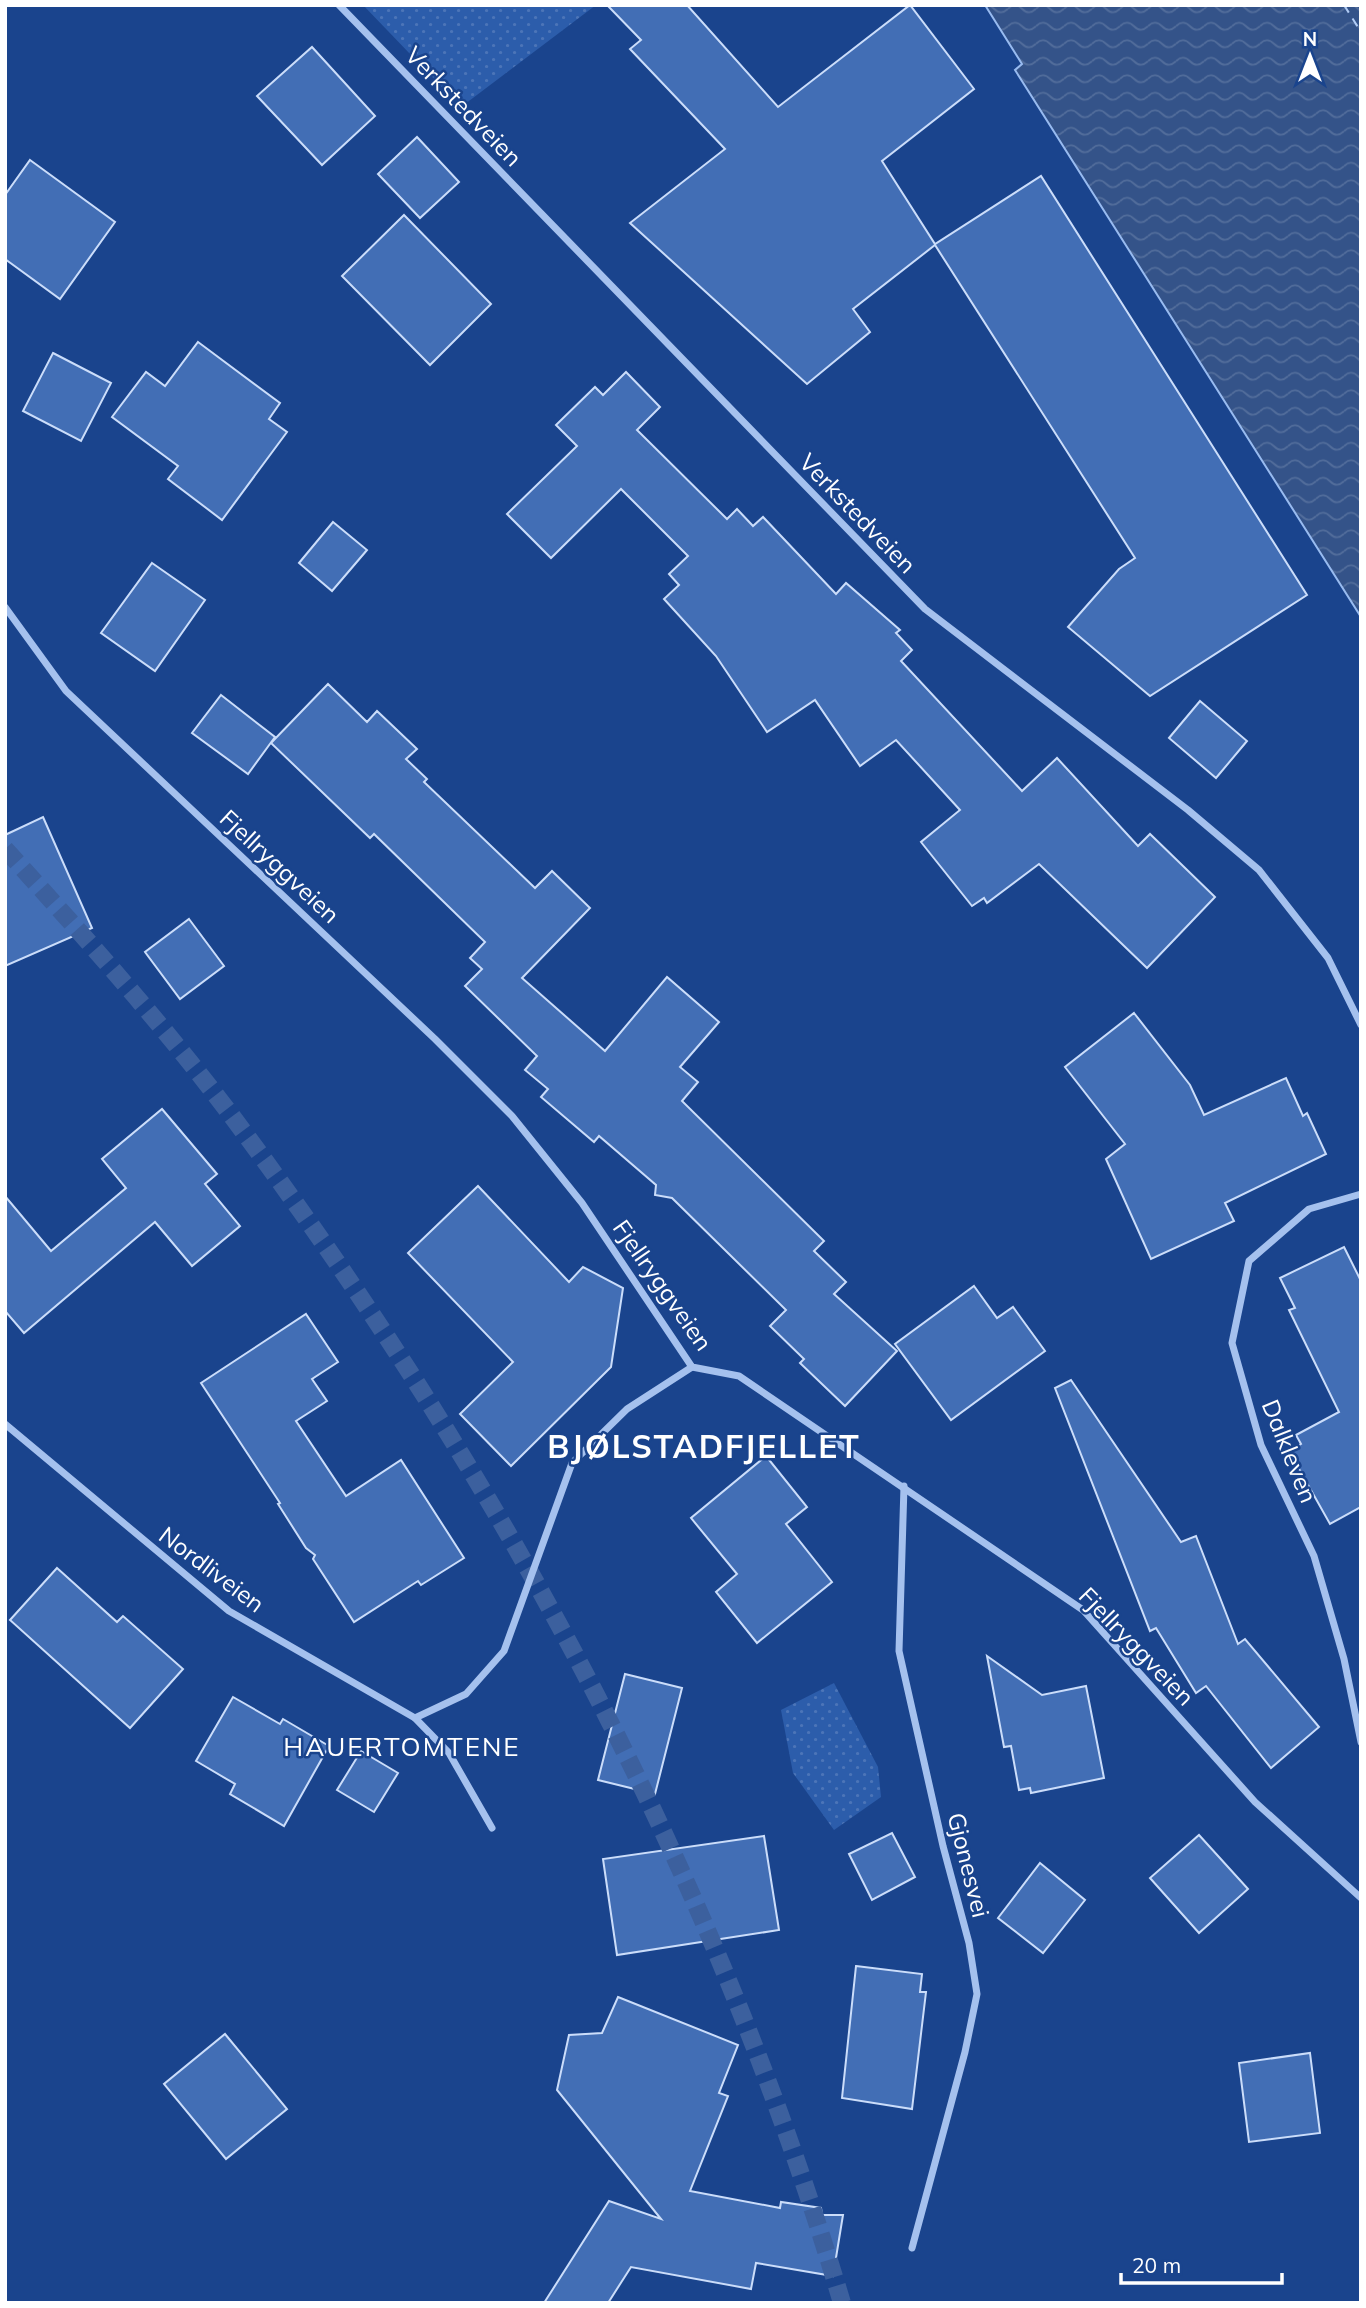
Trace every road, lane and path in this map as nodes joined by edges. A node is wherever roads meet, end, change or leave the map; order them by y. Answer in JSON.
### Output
{"nodes":[{"id":1,"x":339,"y":5,"type":"edge"},
{"id":2,"x":5,"y":607,"type":"edge"},
{"id":3,"x":1361,"y":1025,"type":"edge"},
{"id":4,"x":1361,"y":1194,"type":"edge"},
{"id":5,"x":692,"y":1367,"type":"junction"},
{"id":6,"x":5,"y":1424,"type":"edge"},
{"id":7,"x":904,"y":1486,"type":"junction"},
{"id":8,"x":415,"y":1718,"type":"junction"},
{"id":9,"x":1361,"y":1742,"type":"edge"},
{"id":10,"x":492,"y":1828,"type":"dead end"},
{"id":11,"x":1361,"y":1898,"type":"edge"},
{"id":12,"x":912,"y":2248,"type":"dead end"}],
"edges":[{"from":1,"to":3,"type":"street","name":"Verkstedveien"},
{"from":2,"to":5,"type":"street","name":"Fjellryggveien"},
{"from":4,"to":9,"type":"street","name":"Dalkleven"},
{"from":5,"to":7,"type":"street","name":"Fjellryggveien"},
{"from":5,"to":8,"type":"street"},
{"from":6,"to":8,"type":"street","name":"Nordliveien"},
{"from":7,"to":11,"type":"street","name":"Fjellryggveien"},
{"from":7,"to":12,"type":"street","name":"Gjonesvei"},
{"from":8,"to":10,"type":"street","name":"Nordliveien"}]}
